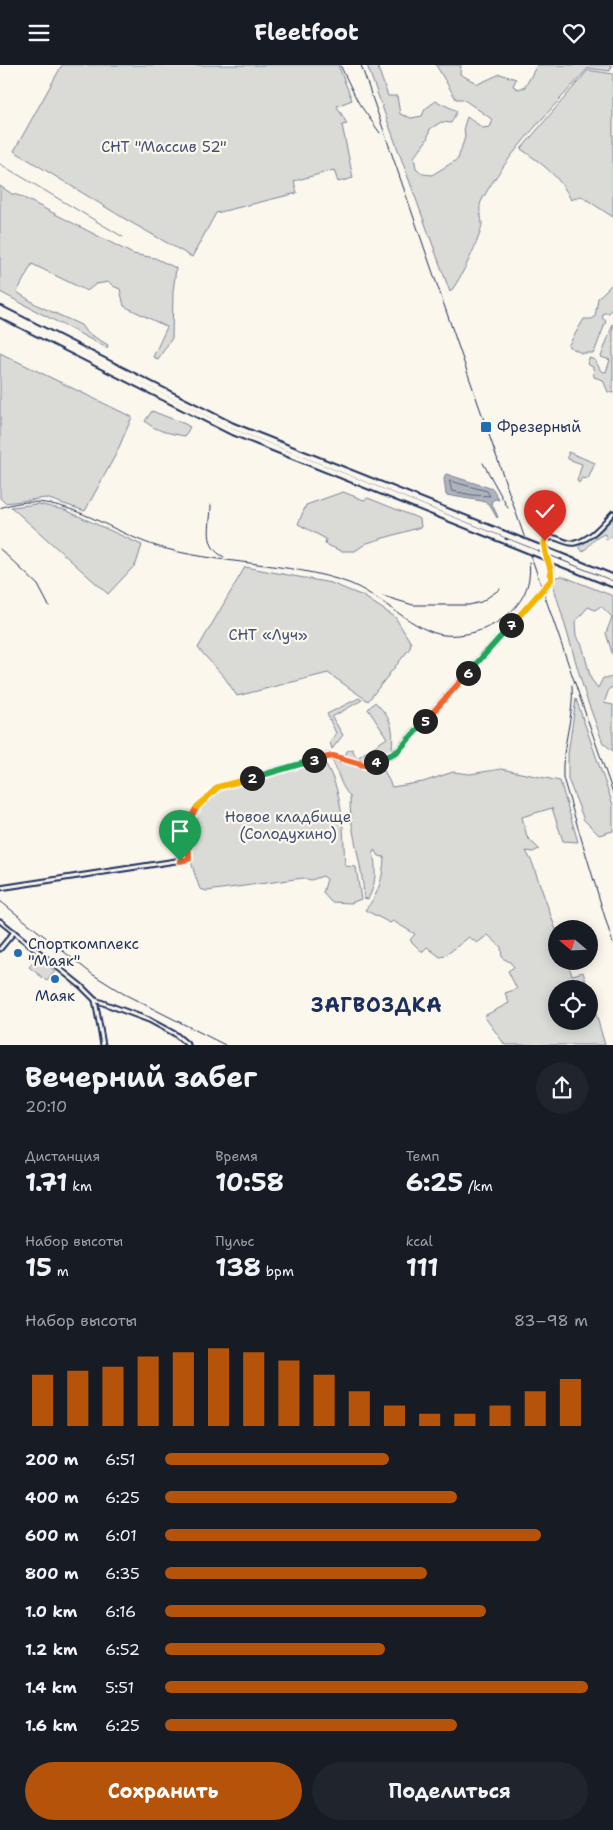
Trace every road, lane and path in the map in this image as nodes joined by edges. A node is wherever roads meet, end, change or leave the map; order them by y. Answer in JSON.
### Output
{"nodes":[{"id":1,"x":0,"y":309,"type":"edge"},
{"id":2,"x":0,"y":315,"type":"edge"},
{"id":3,"x":613,"y":513,"type":"edge"},
{"id":4,"x":613,"y":578,"type":"edge"},
{"id":5,"x":613,"y":584,"type":"edge"},
{"id":6,"x":0,"y":888,"type":"edge"},
{"id":7,"x":0,"y":921,"type":"edge"},
{"id":8,"x":14,"y":932,"type":"junction"},
{"id":9,"x":0,"y":949,"type":"edge"},
{"id":10,"x":95,"y":1000,"type":"junction"},
{"id":11,"x":103,"y":1045,"type":"edge"},
{"id":12,"x":188,"y":1045,"type":"edge"}],
"edges":[{"from":1,"to":4,"type":"highway","bridge":true},
{"from":2,"to":5,"type":"highway","bridge":true},
{"from":3,"to":6,"type":"street"},
{"from":7,"to":8,"type":"street"},
{"from":8,"to":9,"type":"street"},
{"from":8,"to":10,"type":"street"},
{"from":10,"to":11,"type":"street"},
{"from":10,"to":12,"type":"street"}]}
